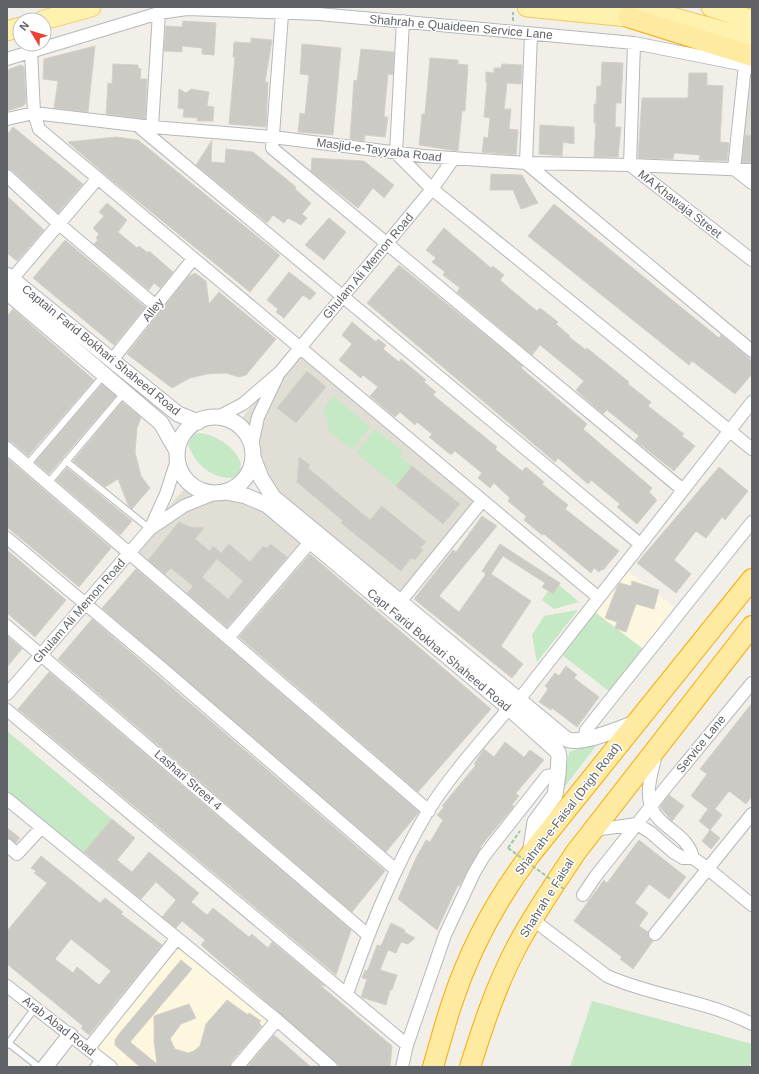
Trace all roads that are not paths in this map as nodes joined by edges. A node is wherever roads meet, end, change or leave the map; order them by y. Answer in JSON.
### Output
{"nodes":[{"id":1,"x":91,"y":7,"type":"edge"},
{"id":2,"x":527,"y":7,"type":"edge"},
{"id":3,"x":711,"y":7,"type":"edge"},
{"id":4,"x":320,"y":11,"type":"edge"},
{"id":5,"x":159,"y":13,"type":"junction"},
{"id":6,"x":282,"y":14,"type":"junction"},
{"id":7,"x":628,"y":16,"type":"junction"},
{"id":8,"x":52,"y":18,"type":"edge"},
{"id":9,"x":748,"y":18,"type":"edge"},
{"id":10,"x":403,"y":22,"type":"junction"},
{"id":11,"x":531,"y":34,"type":"junction"},
{"id":12,"x":744,"y":37,"type":"edge"},
{"id":13,"x":634,"y":43,"type":"junction"},
{"id":14,"x":52,"y":45,"type":"edge"},
{"id":15,"x":28,"y":52,"type":"edge"},
{"id":16,"x":31,"y":52,"type":"edge"},
{"id":17,"x":7,"y":59,"type":"edge"},
{"id":18,"x":750,"y":63,"type":"edge"},
{"id":19,"x":34,"y":113,"type":"junction"},
{"id":20,"x":7,"y":119,"type":"edge"},
{"id":21,"x":138,"y":126,"type":"junction"},
{"id":22,"x":152,"y":127,"type":"junction"},
{"id":23,"x":273,"y":137,"type":"junction"},
{"id":24,"x":396,"y":153,"type":"junction"},
{"id":25,"x":454,"y":158,"type":"junction"},
{"id":26,"x":526,"y":163,"type":"junction"},
{"id":27,"x":630,"y":165,"type":"junction"},
{"id":28,"x":734,"y":168,"type":"junction"},
{"id":29,"x":752,"y":170,"type":"edge"},
{"id":30,"x":7,"y":176,"type":"edge"},
{"id":31,"x":98,"y":178,"type":"junction"},
{"id":32,"x":752,"y":182,"type":"edge"},
{"id":33,"x":432,"y":189,"type":"junction"},
{"id":34,"x":59,"y":224,"type":"junction"},
{"id":35,"x":386,"y":244,"type":"junction"},
{"id":36,"x":193,"y":259,"type":"junction"},
{"id":37,"x":752,"y":260,"type":"edge"},
{"id":38,"x":9,"y":282,"type":"edge"},
{"id":39,"x":344,"y":296,"type":"junction"},
{"id":40,"x":156,"y":306,"type":"junction"},
{"id":41,"x":300,"y":348,"type":"junction"},
{"id":42,"x":752,"y":351,"type":"edge"},
{"id":43,"x":112,"y":360,"type":"junction"},
{"id":44,"x":280,"y":372,"type":"junction"},
{"id":45,"x":104,"y":375,"type":"junction"},
{"id":46,"x":125,"y":392,"type":"junction"},
{"id":47,"x":752,"y":402,"type":"edge"},
{"id":48,"x":218,"y":417,"type":"junction"},
{"id":49,"x":198,"y":422,"type":"junction"},
{"id":50,"x":729,"y":430,"type":"junction"},
{"id":51,"x":7,"y":448,"type":"edge"},
{"id":52,"x":752,"y":449,"type":"edge"},
{"id":53,"x":252,"y":451,"type":"junction"},
{"id":54,"x":177,"y":456,"type":"junction"},
{"id":55,"x":66,"y":461,"type":"junction"},
{"id":56,"x":27,"y":464,"type":"junction"},
{"id":57,"x":48,"y":482,"type":"junction"},
{"id":58,"x":683,"y":490,"type":"junction"},
{"id":59,"x":221,"y":493,"type":"junction"},
{"id":60,"x":482,"y":500,"type":"junction"},
{"id":61,"x":752,"y":522,"type":"edge"},
{"id":62,"x":150,"y":529,"type":"junction"},
{"id":63,"x":7,"y":538,"type":"edge"},
{"id":64,"x":310,"y":542,"type":"junction"},
{"id":65,"x":640,"y":544,"type":"junction"},
{"id":66,"x":129,"y":553,"type":"junction"},
{"id":67,"x":752,"y":579,"type":"edge"},
{"id":68,"x":599,"y":598,"type":"junction"},
{"id":69,"x":400,"y":602,"type":"junction"},
{"id":70,"x":85,"y":603,"type":"junction"},
{"id":71,"x":7,"y":626,"type":"edge"},
{"id":72,"x":752,"y":626,"type":"edge"},
{"id":73,"x":228,"y":638,"type":"junction"},
{"id":74,"x":41,"y":654,"type":"junction"},
{"id":75,"x":752,"y":683,"type":"edge"},
{"id":76,"x":7,"y":694,"type":"edge"},
{"id":77,"x":513,"y":705,"type":"junction"},
{"id":78,"x":7,"y":710,"type":"edge"},
{"id":79,"x":638,"y":722,"type":"junction"},
{"id":80,"x":584,"y":739,"type":"junction"},
{"id":81,"x":657,"y":748,"type":"junction"},
{"id":82,"x":558,"y":774,"type":"junction"},
{"id":83,"x":7,"y":799,"type":"edge"},
{"id":84,"x":651,"y":807,"type":"junction"},
{"id":85,"x":429,"y":811,"type":"junction"},
{"id":86,"x":752,"y":814,"type":"edge"},
{"id":87,"x":637,"y":824,"type":"junction"},
{"id":88,"x":42,"y":827,"type":"junction"},
{"id":89,"x":594,"y":830,"type":"junction"},
{"id":90,"x":7,"y":845,"type":"edge"},
{"id":91,"x":530,"y":855,"type":"junction"},
{"id":92,"x":693,"y":858,"type":"junction"},
{"id":93,"x":707,"y":868,"type":"junction"},
{"id":94,"x":396,"y":870,"type":"junction"},
{"id":95,"x":583,"y":895,"type":"dead end"},
{"id":96,"x":752,"y":905,"type":"edge"},
{"id":97,"x":532,"y":919,"type":"junction"},
{"id":98,"x":655,"y":934,"type":"dead end"},
{"id":99,"x":368,"y":935,"type":"junction"},
{"id":100,"x":177,"y":938,"type":"junction"},
{"id":101,"x":7,"y":986,"type":"edge"},
{"id":102,"x":347,"y":994,"type":"junction"},
{"id":103,"x":35,"y":1008,"type":"junction"},
{"id":104,"x":277,"y":1020,"type":"junction"},
{"id":105,"x":752,"y":1024,"type":"edge"},
{"id":106,"x":70,"y":1035,"type":"junction"},
{"id":107,"x":7,"y":1044,"type":"edge"},
{"id":108,"x":407,"y":1045,"type":"junction"},
{"id":109,"x":88,"y":1049,"type":"junction"},
{"id":110,"x":97,"y":1063,"type":"edge"},
{"id":111,"x":39,"y":1067,"type":"edge"},
{"id":112,"x":45,"y":1067,"type":"edge"},
{"id":113,"x":111,"y":1067,"type":"edge"},
{"id":114,"x":237,"y":1067,"type":"edge"},
{"id":115,"x":331,"y":1067,"type":"edge"},
{"id":116,"x":402,"y":1067,"type":"edge"},
{"id":117,"x":432,"y":1067,"type":"edge"},
{"id":118,"x":470,"y":1067,"type":"edge"}],
"edges":[{"from":1,"to":8,"type":"main road"},
{"from":2,"to":7,"type":"main road"},
{"from":3,"to":9,"type":"main road"},
{"from":4,"to":6,"type":"street","name":"Shahrah e Quaideen Service Lane"},
{"from":4,"to":10,"type":"street","name":"Shahrah e Quaideen Service Lane"},
{"from":5,"to":6,"type":"street","name":"Shahrah e Quaideen Service Lane"},
{"from":5,"to":14,"type":"street","name":"Shahrah e Quaideen Service Lane"},
{"from":5,"to":22,"type":"street"},
{"from":6,"to":23,"type":"street"},
{"from":7,"to":12,"type":"main road"},
{"from":7,"to":18,"type":"highway"},
{"from":10,"to":11,"type":"street","name":"Shahrah e Quaideen Service Lane"},
{"from":10,"to":24,"type":"street"},
{"from":11,"to":13,"type":"street","name":"Shahrah e Quaideen Service Lane"},
{"from":11,"to":26,"type":"street"},
{"from":13,"to":18,"type":"street","name":"Shahrah e Quaideen Service Lane"},
{"from":13,"to":27,"type":"street","name":"MA Khawaja Street"},
{"from":15,"to":17,"type":"street","name":"Shahrah e Quaideen Service Lane"},
{"from":16,"to":19,"type":"street"},
{"from":18,"to":28,"type":"street"},
{"from":19,"to":20,"type":"street","name":"Masjid-e-Tayyaba Road"},
{"from":19,"to":21,"type":"street","name":"Masjid-e-Tayyaba Road"},
{"from":19,"to":31,"type":"street"},
{"from":21,"to":22,"type":"street","name":"Masjid-e-Tayyaba Road"},
{"from":21,"to":39,"type":"street"},
{"from":22,"to":23,"type":"street","name":"Masjid-e-Tayyaba Road"},
{"from":23,"to":24,"type":"street","name":"Masjid-e-Tayyaba Road"},
{"from":23,"to":35,"type":"street"},
{"from":24,"to":25,"type":"street","name":"Masjid-e-Tayyaba Road"},
{"from":24,"to":33,"type":"street"},
{"from":25,"to":26,"type":"street","name":"Masjid-e-Tayyaba Road"},
{"from":25,"to":33,"type":"street","name":"Ghulam Ali Memon Road"},
{"from":26,"to":27,"type":"street","name":"Masjid-e-Tayyaba Road"},
{"from":26,"to":42,"type":"street"},
{"from":27,"to":28,"type":"street","name":"Masjid-e-Tayyaba Road"},
{"from":27,"to":37,"type":"street","name":"MA Khawaja Street"},
{"from":28,"to":29,"type":"street","name":"Masjid-e-Tayyaba Road"},
{"from":28,"to":32,"type":"street"},
{"from":30,"to":34,"type":"street"},
{"from":31,"to":34,"type":"street"},
{"from":31,"to":36,"type":"street"},
{"from":33,"to":35,"type":"street","name":"Ghulam Ali Memon Road"},
{"from":33,"to":50,"type":"street"},
{"from":34,"to":38,"type":"street"},
{"from":34,"to":40,"type":"street"},
{"from":35,"to":39,"type":"street","name":"Ghulam Ali Memon Road"},
{"from":35,"to":58,"type":"street"},
{"from":36,"to":40,"type":"street","name":"Alley"},
{"from":36,"to":41,"type":"street"},
{"from":38,"to":43,"type":"street","name":"Captain Farid Bokhari Shaheed Road"},
{"from":38,"to":45,"type":"street","name":"Captain Farid Bokhari Shaheed Road"},
{"from":39,"to":41,"type":"street","name":"Ghulam Ali Memon Road"},
{"from":39,"to":65,"type":"street"},
{"from":40,"to":43,"type":"street","name":"Alley"},
{"from":41,"to":44,"type":"street","name":"Ghulam Ali Memon Road"},
{"from":41,"to":60,"type":"street"},
{"from":43,"to":49,"type":"street","name":"Captain Farid Bokhari Shaheed Road"},
{"from":44,"to":48,"type":"street"},
{"from":44,"to":53,"type":"street"},
{"from":45,"to":46,"type":"street","name":"Captain Farid Bokhari Shaheed Road"},
{"from":45,"to":56,"type":"lane"},
{"from":46,"to":54,"type":"street","name":"Captain Farid Bokhari Shaheed Road"},
{"from":46,"to":55,"type":"lane"},
{"from":47,"to":50,"type":"street"},
{"from":48,"to":49,"type":"street"},
{"from":48,"to":53,"type":"street"},
{"from":49,"to":54,"type":"street"},
{"from":50,"to":52,"type":"street"},
{"from":50,"to":58,"type":"street"},
{"from":51,"to":56,"type":"street"},
{"from":53,"to":59,"type":"street"},
{"from":53,"to":69,"type":"street","name":"Capt Farid Bokhari Shaheed Road"},
{"from":54,"to":59,"type":"street"},
{"from":54,"to":62,"type":"street"},
{"from":55,"to":57,"type":"lane"},
{"from":55,"to":62,"type":"lane"},
{"from":56,"to":57,"type":"street"},
{"from":57,"to":66,"type":"street"},
{"from":58,"to":65,"type":"street"},
{"from":59,"to":62,"type":"street"},
{"from":59,"to":64,"type":"street","name":"Capt Farid Bokhari Shaheed Road"},
{"from":60,"to":68,"type":"street"},
{"from":60,"to":69,"type":"street"},
{"from":61,"to":80,"type":"street"},
{"from":62,"to":66,"type":"street","name":"Ghulam Ali Memon Road"},
{"from":63,"to":70,"type":"street"},
{"from":64,"to":73,"type":"street"},
{"from":64,"to":77,"type":"street","name":"Capt Farid Bokhari Shaheed Road"},
{"from":65,"to":68,"type":"street"},
{"from":66,"to":70,"type":"street","name":"Ghulam Ali Memon Road"},
{"from":66,"to":73,"type":"street"},
{"from":67,"to":79,"type":"highway","name":"Shahrah-e-Faisal (Drigh Road)"},
{"from":68,"to":77,"type":"street"},
{"from":69,"to":77,"type":"street","name":"Capt Farid Bokhari Shaheed Road"},
{"from":70,"to":74,"type":"street","name":"Ghulam Ali Memon Road"},
{"from":70,"to":94,"type":"street"},
{"from":71,"to":74,"type":"street","name":"Lashari Street 4"},
{"from":72,"to":81,"type":"highway"},
{"from":73,"to":85,"type":"street"},
{"from":74,"to":76,"type":"street","name":"Ghulam Ali Memon Road"},
{"from":74,"to":99,"type":"street","name":"Lashari Street 4"},
{"from":75,"to":84,"type":"street","name":"Service Lane"},
{"from":77,"to":80,"type":"street","name":"Capt Farid Bokhari Shaheed Road"},
{"from":77,"to":82,"type":"street","name":"Capt Farid Bokhari Shaheed Road"},
{"from":77,"to":85,"type":"street"},
{"from":78,"to":102,"type":"street"},
{"from":79,"to":80,"type":"street","name":"Capt Farid Bokhari Shaheed Road"},
{"from":79,"to":91,"type":"highway","name":"Shahrah-e-Faisal (Drigh Road)"},
{"from":81,"to":84,"type":"street"},
{"from":81,"to":89,"type":"highway","name":"Shahrah e Faisal"},
{"from":82,"to":91,"type":"street","name":"Capt Farid Bokhari Shaheed Road"},
{"from":82,"to":108,"type":"street"},
{"from":83,"to":88,"type":"street"},
{"from":84,"to":87,"type":"street","name":"Service Lane"},
{"from":84,"to":92,"type":"street"},
{"from":85,"to":94,"type":"street"},
{"from":86,"to":93,"type":"street"},
{"from":87,"to":89,"type":"street"},
{"from":87,"to":92,"type":"street"},
{"from":87,"to":95,"type":"street","name":"Service Lane"},
{"from":88,"to":90,"type":"street"},
{"from":88,"to":100,"type":"street"},
{"from":89,"to":97,"type":"highway","name":"Shahrah e Faisal"},
{"from":91,"to":117,"type":"highway","name":"Shahrah-e-Faisal (Drigh Road)"},
{"from":92,"to":93,"type":"street"},
{"from":93,"to":96,"type":"street"},
{"from":93,"to":98,"type":"street"},
{"from":94,"to":99,"type":"street"},
{"from":97,"to":105,"type":"street"},
{"from":97,"to":118,"type":"highway","name":"Shahrah e Faisal"},
{"from":99,"to":102,"type":"street"},
{"from":100,"to":104,"type":"street"},
{"from":100,"to":109,"type":"street"},
{"from":101,"to":103,"type":"street","name":"Arab Abad Road"},
{"from":102,"to":108,"type":"street"},
{"from":103,"to":106,"type":"street","name":"Arab Abad Road"},
{"from":103,"to":107,"type":"lane"},
{"from":104,"to":114,"type":"street"},
{"from":104,"to":115,"type":"street"},
{"from":106,"to":109,"type":"street","name":"Arab Abad Road"},
{"from":106,"to":112,"type":"street"},
{"from":107,"to":111,"type":"lane"},
{"from":108,"to":116,"type":"street"},
{"from":109,"to":110,"type":"street","name":"Arab Abad Road"},
{"from":110,"to":113,"type":"street","name":"Arab Abad Road"}]}
